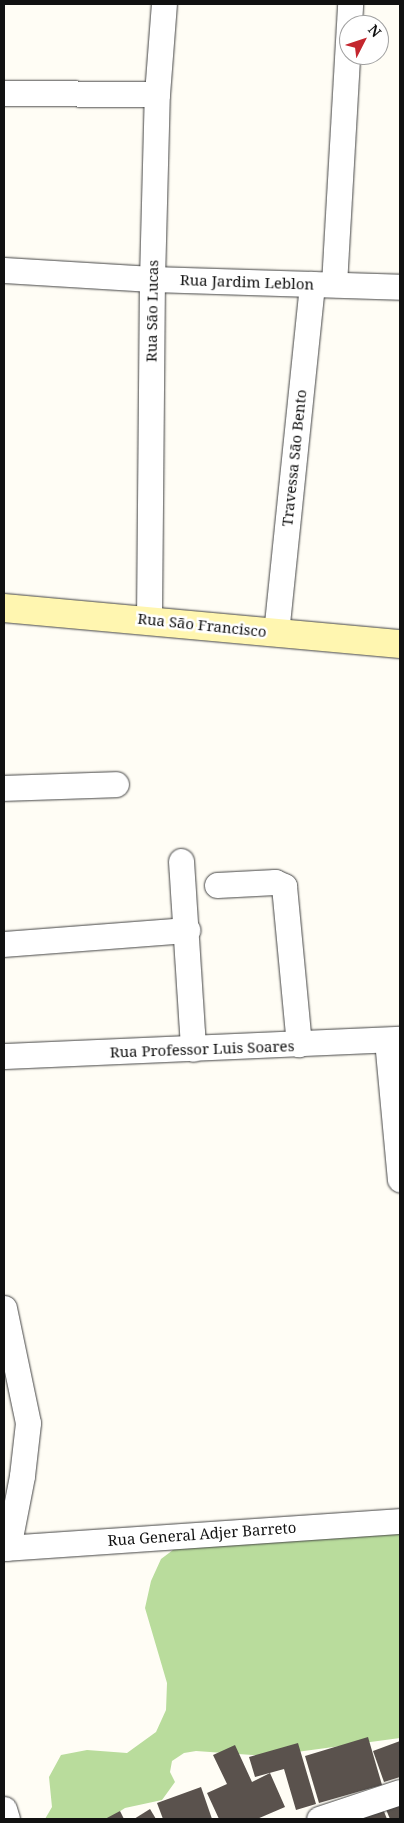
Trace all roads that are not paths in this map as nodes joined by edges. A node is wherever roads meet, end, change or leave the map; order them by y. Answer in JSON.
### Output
{"nodes":[{"id":1,"x":164,"y":4,"type":"edge"},
{"id":2,"x":350,"y":4,"type":"edge"},
{"id":3,"x":4,"y":93,"type":"edge"},
{"id":4,"x":157,"y":94,"type":"junction"},
{"id":5,"x":4,"y":270,"type":"edge"},
{"id":6,"x":152,"y":279,"type":"junction"},
{"id":7,"x":323,"y":284,"type":"junction"},
{"id":8,"x":400,"y":287,"type":"edge"},
{"id":9,"x":4,"y":608,"type":"edge"},
{"id":10,"x":149,"y":619,"type":"junction"},
{"id":11,"x":276,"y":633,"type":"junction"},
{"id":12,"x":400,"y":644,"type":"edge"},
{"id":13,"x":116,"y":784,"type":"dead end"},
{"id":14,"x":4,"y":788,"type":"edge"},
{"id":15,"x":181,"y":860,"type":"dead end"},
{"id":16,"x":218,"y":885,"type":"dead end"},
{"id":17,"x":186,"y":930,"type":"junction"},
{"id":18,"x":4,"y":944,"type":"edge"},
{"id":19,"x":393,"y":1039,"type":"edge"},
{"id":20,"x":299,"y":1044,"type":"junction"},
{"id":21,"x":193,"y":1050,"type":"junction"},
{"id":22,"x":4,"y":1056,"type":"edge"},
{"id":23,"x":400,"y":1179,"type":"edge"},
{"id":24,"x":4,"y":1308,"type":"edge"},
{"id":25,"x":400,"y":1521,"type":"edge"},
{"id":26,"x":6,"y":1548,"type":"edge"},
{"id":27,"x":400,"y":1792,"type":"edge"},
{"id":28,"x":4,"y":1809,"type":"edge"},
{"id":29,"x":7,"y":1819,"type":"edge"},
{"id":30,"x":319,"y":1819,"type":"edge"}],
"edges":[{"from":1,"to":4,"type":"street","name":"Rua São Lucas"},
{"from":2,"to":7,"type":"street","name":"Travessa São Bento"},
{"from":3,"to":4,"type":"street"},
{"from":4,"to":6,"type":"street","name":"Rua São Lucas"},
{"from":5,"to":6,"type":"street","name":"Rua Jardim Leblon"},
{"from":6,"to":7,"type":"street","name":"Rua Jardim Leblon"},
{"from":6,"to":10,"type":"street","name":"Rua São Lucas"},
{"from":7,"to":8,"type":"street","name":"Rua Jardim Leblon"},
{"from":7,"to":11,"type":"street","name":"Travessa São Bento"},
{"from":9,"to":10,"type":"street","name":"Rua São Francisco"},
{"from":10,"to":11,"type":"street","name":"Rua São Francisco"},
{"from":11,"to":12,"type":"street","name":"Rua São Francisco"},
{"from":13,"to":14,"type":"street"},
{"from":15,"to":17,"type":"street"},
{"from":16,"to":20,"type":"street"},
{"from":17,"to":18,"type":"street"},
{"from":17,"to":21,"type":"street"},
{"from":19,"to":20,"type":"street","name":"Rua Professor Luis Soares"},
{"from":19,"to":23,"type":"street"},
{"from":20,"to":21,"type":"street","name":"Rua Professor Luis Soares"},
{"from":21,"to":22,"type":"street","name":"Rua Professor Luis Soares"},
{"from":24,"to":26,"type":"street"},
{"from":25,"to":26,"type":"street","name":"Rua General Adjer Barreto"},
{"from":27,"to":30,"type":"street"},
{"from":28,"to":29,"type":"street"}]}
